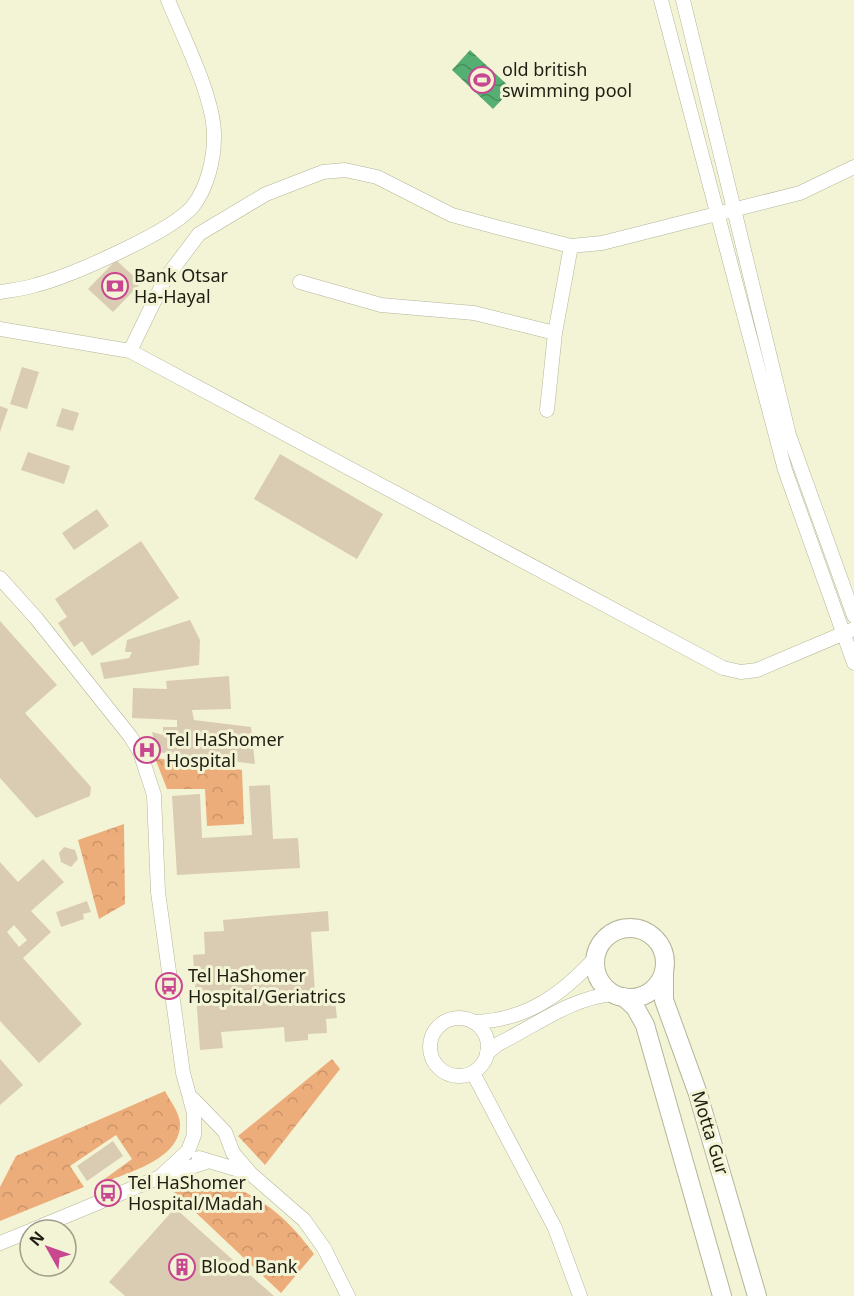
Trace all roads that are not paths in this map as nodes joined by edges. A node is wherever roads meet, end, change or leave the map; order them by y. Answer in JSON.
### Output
{"nodes":[{"id":1,"x":168,"y":0,"type":"edge"},
{"id":2,"x":661,"y":0,"type":"edge"},
{"id":3,"x":683,"y":0,"type":"edge"},
{"id":4,"x":854,"y":167,"type":"edge"},
{"id":5,"x":735,"y":210,"type":"junction"},
{"id":6,"x":718,"y":214,"type":"junction"},
{"id":7,"x":571,"y":246,"type":"junction"},
{"id":8,"x":300,"y":282,"type":"dead end"},
{"id":9,"x":0,"y":292,"type":"edge"},
{"id":10,"x":0,"y":329,"type":"edge"},
{"id":11,"x":555,"y":333,"type":"junction"},
{"id":12,"x":130,"y":351,"type":"junction"},
{"id":13,"x":547,"y":410,"type":"dead end"},
{"id":14,"x":837,"y":571,"type":"junction"},
{"id":15,"x":0,"y":578,"type":"edge"},
{"id":16,"x":854,"y":588,"type":"edge"},
{"id":17,"x":854,"y":616,"type":"edge"},
{"id":18,"x":849,"y":632,"type":"edge"},
{"id":19,"x":854,"y":663,"type":"edge"},
{"id":20,"x":596,"y":957,"type":"junction"},
{"id":21,"x":664,"y":972,"type":"junction"},
{"id":22,"x":619,"y":996,"type":"junction"},
{"id":23,"x":473,"y":1022,"type":"junction"},
{"id":24,"x":487,"y":1053,"type":"junction"},
{"id":25,"x":473,"y":1073,"type":"junction"},
{"id":26,"x":188,"y":1090,"type":"junction"},
{"id":27,"x":218,"y":1127,"type":"junction"},
{"id":28,"x":193,"y":1138,"type":"junction"},
{"id":29,"x":228,"y":1139,"type":"junction"},
{"id":30,"x":211,"y":1162,"type":"junction"},
{"id":31,"x":250,"y":1174,"type":"junction"},
{"id":32,"x":160,"y":1177,"type":"junction"},
{"id":33,"x":62,"y":1218,"type":"edge"},
{"id":34,"x":18,"y":1236,"type":"edge"},
{"id":35,"x":0,"y":1243,"type":"edge"},
{"id":36,"x":348,"y":1296,"type":"edge"},
{"id":37,"x":580,"y":1296,"type":"edge"},
{"id":38,"x":722,"y":1296,"type":"edge"},
{"id":39,"x":757,"y":1296,"type":"edge"}],
"edges":[{"from":1,"to":9,"type":"street"},
{"from":2,"to":6,"type":"street"},
{"from":3,"to":5,"type":"street"},
{"from":4,"to":5,"type":"street"},
{"from":5,"to":6,"type":"street"},
{"from":5,"to":14,"type":"street"},
{"from":6,"to":7,"type":"street"},
{"from":6,"to":18,"type":"street"},
{"from":7,"to":11,"type":"street"},
{"from":7,"to":12,"type":"street"},
{"from":8,"to":11,"type":"street"},
{"from":10,"to":12,"type":"street"},
{"from":11,"to":13,"type":"street"},
{"from":12,"to":18,"type":"street"},
{"from":14,"to":16,"type":"street"},
{"from":14,"to":17,"type":"street"},
{"from":15,"to":26,"type":"street"},
{"from":18,"to":19,"type":"street"},
{"from":20,"to":21,"type":"street","name":"Motta Gur"},
{"from":20,"to":22,"type":"street","name":"Motta Gur"},
{"from":20,"to":23,"type":"street"},
{"from":21,"to":22,"type":"street"},
{"from":21,"to":39,"type":"street","name":"Motta Gur"},
{"from":22,"to":24,"type":"street"},
{"from":22,"to":38,"type":"street","name":"Motta Gur"},
{"from":23,"to":24,"type":"street"},
{"from":23,"to":25,"type":"street"},
{"from":24,"to":25,"type":"street"},
{"from":25,"to":37,"type":"street"},
{"from":26,"to":27,"type":"street"},
{"from":26,"to":28,"type":"street"},
{"from":27,"to":28,"type":"street"},
{"from":27,"to":29,"type":"street"},
{"from":28,"to":30,"type":"street"},
{"from":28,"to":32,"type":"street"},
{"from":29,"to":30,"type":"street"},
{"from":29,"to":31,"type":"street"},
{"from":30,"to":31,"type":"street"},
{"from":30,"to":32,"type":"street"},
{"from":31,"to":36,"type":"street"},
{"from":32,"to":33,"type":"street"},
{"from":34,"to":35,"type":"street"}]}
